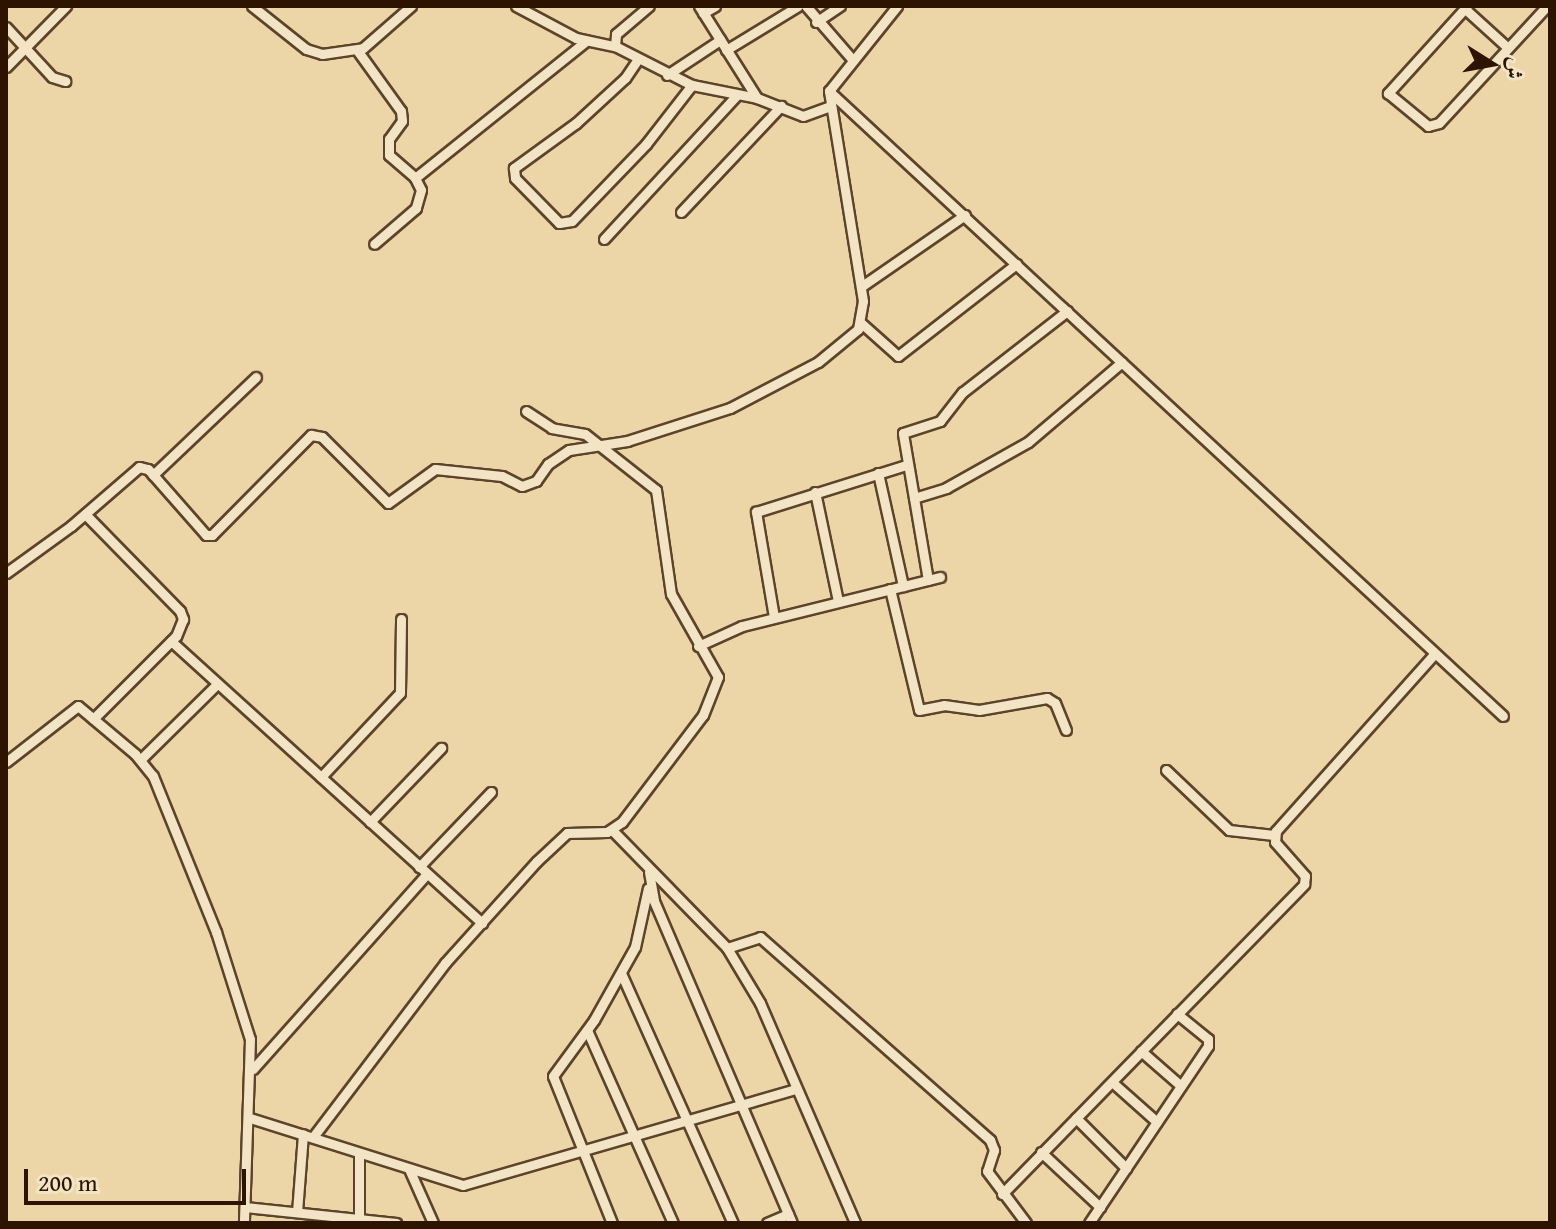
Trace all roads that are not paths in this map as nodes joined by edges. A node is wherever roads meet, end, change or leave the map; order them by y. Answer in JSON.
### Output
{"nodes":[{"id":1,"x":66,"y":6,"type":"edge"},
{"id":2,"x":252,"y":6,"type":"edge"},
{"id":3,"x":411,"y":6,"type":"edge"},
{"id":4,"x":649,"y":6,"type":"edge"},
{"id":5,"x":715,"y":6,"type":"edge"},
{"id":6,"x":798,"y":6,"type":"edge"},
{"id":7,"x":806,"y":6,"type":"edge"},
{"id":8,"x":840,"y":6,"type":"edge"},
{"id":9,"x":897,"y":6,"type":"edge"},
{"id":10,"x":1547,"y":6,"type":"edge"},
{"id":11,"x":1466,"y":7,"type":"edge"},
{"id":12,"x":524,"y":8,"type":"edge"},
{"id":13,"x":701,"y":10,"type":"edge"},
{"id":14,"x":816,"y":22,"type":"junction"},
{"id":15,"x":6,"y":27,"type":"edge"},
{"id":16,"x":720,"y":40,"type":"junction"},
{"id":17,"x":585,"y":42,"type":"junction"},
{"id":18,"x":615,"y":46,"type":"junction"},
{"id":19,"x":1507,"y":47,"type":"junction"},
{"id":20,"x":26,"y":48,"type":"junction"},
{"id":21,"x":357,"y":50,"type":"junction"},
{"id":22,"x":726,"y":50,"type":"junction"},
{"id":23,"x":851,"y":58,"type":"junction"},
{"id":24,"x":638,"y":59,"type":"junction"},
{"id":25,"x":6,"y":67,"type":"edge"},
{"id":26,"x":667,"y":75,"type":"junction"},
{"id":27,"x":65,"y":81,"type":"dead end"},
{"id":28,"x":692,"y":85,"type":"junction"},
{"id":29,"x":829,"y":91,"type":"junction"},
{"id":30,"x":736,"y":96,"type":"junction"},
{"id":31,"x":757,"y":98,"type":"junction"},
{"id":32,"x":781,"y":106,"type":"junction"},
{"id":33,"x":828,"y":107,"type":"junction"},
{"id":34,"x":415,"y":178,"type":"junction"},
{"id":35,"x":681,"y":212,"type":"dead end"},
{"id":36,"x":965,"y":215,"type":"junction"},
{"id":37,"x":604,"y":239,"type":"dead end"},
{"id":38,"x":374,"y":244,"type":"dead end"},
{"id":39,"x":1016,"y":264,"type":"junction"},
{"id":40,"x":862,"y":286,"type":"junction"},
{"id":41,"x":1067,"y":311,"type":"junction"},
{"id":42,"x":860,"y":322,"type":"junction"},
{"id":43,"x":1122,"y":362,"type":"junction"},
{"id":44,"x":256,"y":377,"type":"dead end"},
{"id":45,"x":526,"y":411,"type":"dead end"},
{"id":46,"x":599,"y":445,"type":"junction"},
{"id":47,"x":906,"y":465,"type":"junction"},
{"id":48,"x":878,"y":473,"type":"junction"},
{"id":49,"x":153,"y":475,"type":"junction"},
{"id":50,"x":910,"y":483,"type":"junction"},
{"id":51,"x":927,"y":491,"type":"junction"},
{"id":52,"x":815,"y":492,"type":"junction"},
{"id":53,"x":914,"y":498,"type":"junction"},
{"id":54,"x":85,"y":514,"type":"junction"},
{"id":55,"x":6,"y":573,"type":"edge"},
{"id":56,"x":940,"y":577,"type":"dead end"},
{"id":57,"x":928,"y":580,"type":"junction"},
{"id":58,"x":903,"y":586,"type":"junction"},
{"id":59,"x":890,"y":589,"type":"junction"},
{"id":60,"x":838,"y":601,"type":"junction"},
{"id":61,"x":774,"y":617,"type":"junction"},
{"id":62,"x":401,"y":619,"type":"dead end"},
{"id":63,"x":171,"y":641,"type":"junction"},
{"id":64,"x":698,"y":646,"type":"junction"},
{"id":65,"x":1434,"y":654,"type":"junction"},
{"id":66,"x":217,"y":684,"type":"junction"},
{"id":67,"x":1503,"y":716,"type":"dead end"},
{"id":68,"x":93,"y":719,"type":"junction"},
{"id":69,"x":1066,"y":730,"type":"dead end"},
{"id":70,"x":441,"y":748,"type":"dead end"},
{"id":71,"x":141,"y":759,"type":"junction"},
{"id":72,"x":6,"y":762,"type":"edge"},
{"id":73,"x":1166,"y":770,"type":"dead end"},
{"id":74,"x":321,"y":777,"type":"junction"},
{"id":75,"x":491,"y":792,"type":"dead end"},
{"id":76,"x":370,"y":822,"type":"junction"},
{"id":77,"x":613,"y":831,"type":"junction"},
{"id":78,"x":1274,"y":835,"type":"junction"},
{"id":79,"x":423,"y":871,"type":"junction"},
{"id":80,"x":649,"y":872,"type":"junction"},
{"id":81,"x":649,"y":887,"type":"junction"},
{"id":82,"x":482,"y":923,"type":"junction"},
{"id":83,"x":727,"y":948,"type":"junction"},
{"id":84,"x":621,"y":973,"type":"junction"},
{"id":85,"x":1177,"y":1014,"type":"junction"},
{"id":86,"x":587,"y":1030,"type":"junction"},
{"id":87,"x":1141,"y":1051,"type":"junction"},
{"id":88,"x":253,"y":1069,"type":"junction"},
{"id":89,"x":1112,"y":1082,"type":"junction"},
{"id":90,"x":1181,"y":1086,"type":"junction"},
{"id":91,"x":796,"y":1089,"type":"junction"},
{"id":92,"x":741,"y":1104,"type":"junction"},
{"id":93,"x":250,"y":1118,"type":"junction"},
{"id":94,"x":1076,"y":1118,"type":"junction"},
{"id":95,"x":687,"y":1120,"type":"junction"},
{"id":96,"x":1157,"y":1122,"type":"junction"},
{"id":97,"x":636,"y":1135,"type":"junction"},
{"id":98,"x":308,"y":1136,"type":"junction"},
{"id":99,"x":581,"y":1151,"type":"junction"},
{"id":100,"x":1041,"y":1152,"type":"junction"},
{"id":101,"x":359,"y":1153,"type":"junction"},
{"id":102,"x":1126,"y":1168,"type":"junction"},
{"id":103,"x":409,"y":1169,"type":"junction"},
{"id":104,"x":1002,"y":1194,"type":"junction"},
{"id":105,"x":245,"y":1207,"type":"junction"},
{"id":106,"x":1100,"y":1207,"type":"junction"},
{"id":107,"x":297,"y":1212,"type":"junction"},
{"id":108,"x":790,"y":1218,"type":"edge"},
{"id":109,"x":363,"y":1220,"type":"edge"},
{"id":110,"x":244,"y":1223,"type":"edge"},
{"id":111,"x":396,"y":1223,"type":"edge"},
{"id":112,"x":433,"y":1223,"type":"edge"},
{"id":113,"x":612,"y":1223,"type":"edge"},
{"id":114,"x":673,"y":1223,"type":"edge"},
{"id":115,"x":733,"y":1223,"type":"edge"},
{"id":116,"x":767,"y":1223,"type":"edge"},
{"id":117,"x":855,"y":1223,"type":"edge"},
{"id":118,"x":1026,"y":1223,"type":"edge"},
{"id":119,"x":1089,"y":1223,"type":"edge"}],
"edges":[{"from":1,"to":20,"type":"street"},
{"from":2,"to":21,"type":"street"},
{"from":3,"to":21,"type":"street"},
{"from":4,"to":18,"type":"street"},
{"from":5,"to":13,"type":"street"},
{"from":6,"to":22,"type":"street"},
{"from":7,"to":14,"type":"street"},
{"from":8,"to":14,"type":"street"},
{"from":9,"to":23,"type":"street"},
{"from":10,"to":19,"type":"street"},
{"from":11,"to":19,"type":"street"},
{"from":11,"to":19,"type":"street"},
{"from":12,"to":17,"type":"street"},
{"from":13,"to":16,"type":"street"},
{"from":14,"to":23,"type":"street"},
{"from":15,"to":20,"type":"street"},
{"from":16,"to":22,"type":"street"},
{"from":16,"to":26,"type":"street"},
{"from":17,"to":18,"type":"street"},
{"from":17,"to":34,"type":"street"},
{"from":18,"to":24,"type":"street"},
{"from":20,"to":25,"type":"street"},
{"from":20,"to":27,"type":"street"},
{"from":21,"to":34,"type":"street"},
{"from":22,"to":31,"type":"street"},
{"from":23,"to":29,"type":"street"},
{"from":24,"to":26,"type":"street"},
{"from":24,"to":28,"type":"street"},
{"from":26,"to":28,"type":"street"},
{"from":28,"to":30,"type":"street"},
{"from":29,"to":33,"type":"street"},
{"from":29,"to":36,"type":"street"},
{"from":30,"to":31,"type":"street"},
{"from":30,"to":37,"type":"street"},
{"from":31,"to":32,"type":"street"},
{"from":32,"to":33,"type":"street"},
{"from":32,"to":35,"type":"street"},
{"from":33,"to":40,"type":"street"},
{"from":34,"to":38,"type":"street"},
{"from":36,"to":39,"type":"street"},
{"from":36,"to":40,"type":"street"},
{"from":39,"to":41,"type":"street"},
{"from":39,"to":42,"type":"street"},
{"from":40,"to":42,"type":"street"},
{"from":41,"to":43,"type":"street"},
{"from":41,"to":47,"type":"street"},
{"from":42,"to":46,"type":"street"},
{"from":43,"to":51,"type":"street"},
{"from":43,"to":65,"type":"street"},
{"from":44,"to":49,"type":"street"},
{"from":45,"to":46,"type":"street"},
{"from":46,"to":49,"type":"street"},
{"from":46,"to":64,"type":"street"},
{"from":47,"to":48,"type":"street"},
{"from":47,"to":50,"type":"street"},
{"from":48,"to":52,"type":"street"},
{"from":48,"to":58,"type":"street"},
{"from":49,"to":54,"type":"street"},
{"from":50,"to":51,"type":"street"},
{"from":50,"to":53,"type":"street"},
{"from":51,"to":53,"type":"street"},
{"from":52,"to":60,"type":"street"},
{"from":52,"to":61,"type":"street"},
{"from":53,"to":57,"type":"street"},
{"from":54,"to":55,"type":"street"},
{"from":54,"to":63,"type":"street"},
{"from":56,"to":57,"type":"street"},
{"from":57,"to":58,"type":"street"},
{"from":58,"to":59,"type":"street"},
{"from":59,"to":60,"type":"street"},
{"from":59,"to":69,"type":"street"},
{"from":60,"to":61,"type":"street"},
{"from":61,"to":64,"type":"street"},
{"from":62,"to":74,"type":"street"},
{"from":63,"to":66,"type":"street"},
{"from":63,"to":68,"type":"street"},
{"from":64,"to":77,"type":"street"},
{"from":65,"to":67,"type":"street"},
{"from":65,"to":78,"type":"street"},
{"from":66,"to":71,"type":"street"},
{"from":66,"to":74,"type":"street"},
{"from":68,"to":71,"type":"street"},
{"from":68,"to":72,"type":"street"},
{"from":70,"to":76,"type":"street"},
{"from":71,"to":88,"type":"street"},
{"from":73,"to":78,"type":"street"},
{"from":74,"to":76,"type":"street"},
{"from":75,"to":79,"type":"street"},
{"from":76,"to":79,"type":"street"},
{"from":77,"to":80,"type":"street"},
{"from":77,"to":82,"type":"street"},
{"from":78,"to":85,"type":"street"},
{"from":79,"to":82,"type":"street"},
{"from":79,"to":88,"type":"street"},
{"from":80,"to":81,"type":"street"},
{"from":80,"to":83,"type":"street"},
{"from":81,"to":84,"type":"street"},
{"from":81,"to":92,"type":"street"},
{"from":82,"to":98,"type":"street"},
{"from":83,"to":91,"type":"street"},
{"from":83,"to":104,"type":"street"},
{"from":84,"to":86,"type":"street"},
{"from":84,"to":95,"type":"street"},
{"from":85,"to":87,"type":"street"},
{"from":85,"to":90,"type":"street"},
{"from":86,"to":97,"type":"street"},
{"from":86,"to":99,"type":"street"},
{"from":87,"to":89,"type":"street"},
{"from":87,"to":90,"type":"street"},
{"from":88,"to":93,"type":"street"},
{"from":89,"to":94,"type":"street"},
{"from":89,"to":96,"type":"street"},
{"from":90,"to":96,"type":"street"},
{"from":91,"to":92,"type":"street"},
{"from":91,"to":117,"type":"street"},
{"from":92,"to":95,"type":"street"},
{"from":92,"to":108,"type":"street"},
{"from":93,"to":98,"type":"street"},
{"from":93,"to":105,"type":"street"},
{"from":94,"to":100,"type":"street"},
{"from":94,"to":102,"type":"street"},
{"from":95,"to":97,"type":"street"},
{"from":95,"to":115,"type":"street"},
{"from":96,"to":102,"type":"street"},
{"from":97,"to":99,"type":"street"},
{"from":97,"to":114,"type":"street"},
{"from":98,"to":101,"type":"street"},
{"from":98,"to":107,"type":"street"},
{"from":99,"to":103,"type":"street"},
{"from":99,"to":113,"type":"street"},
{"from":100,"to":104,"type":"street"},
{"from":100,"to":106,"type":"street"},
{"from":101,"to":103,"type":"street"},
{"from":101,"to":109,"type":"street"},
{"from":102,"to":106,"type":"street"},
{"from":103,"to":112,"type":"street"},
{"from":104,"to":118,"type":"street"},
{"from":105,"to":107,"type":"street"},
{"from":105,"to":110,"type":"street"},
{"from":106,"to":119,"type":"street"},
{"from":107,"to":109,"type":"street"},
{"from":108,"to":116,"type":"street"},
{"from":109,"to":111,"type":"street"}]}
